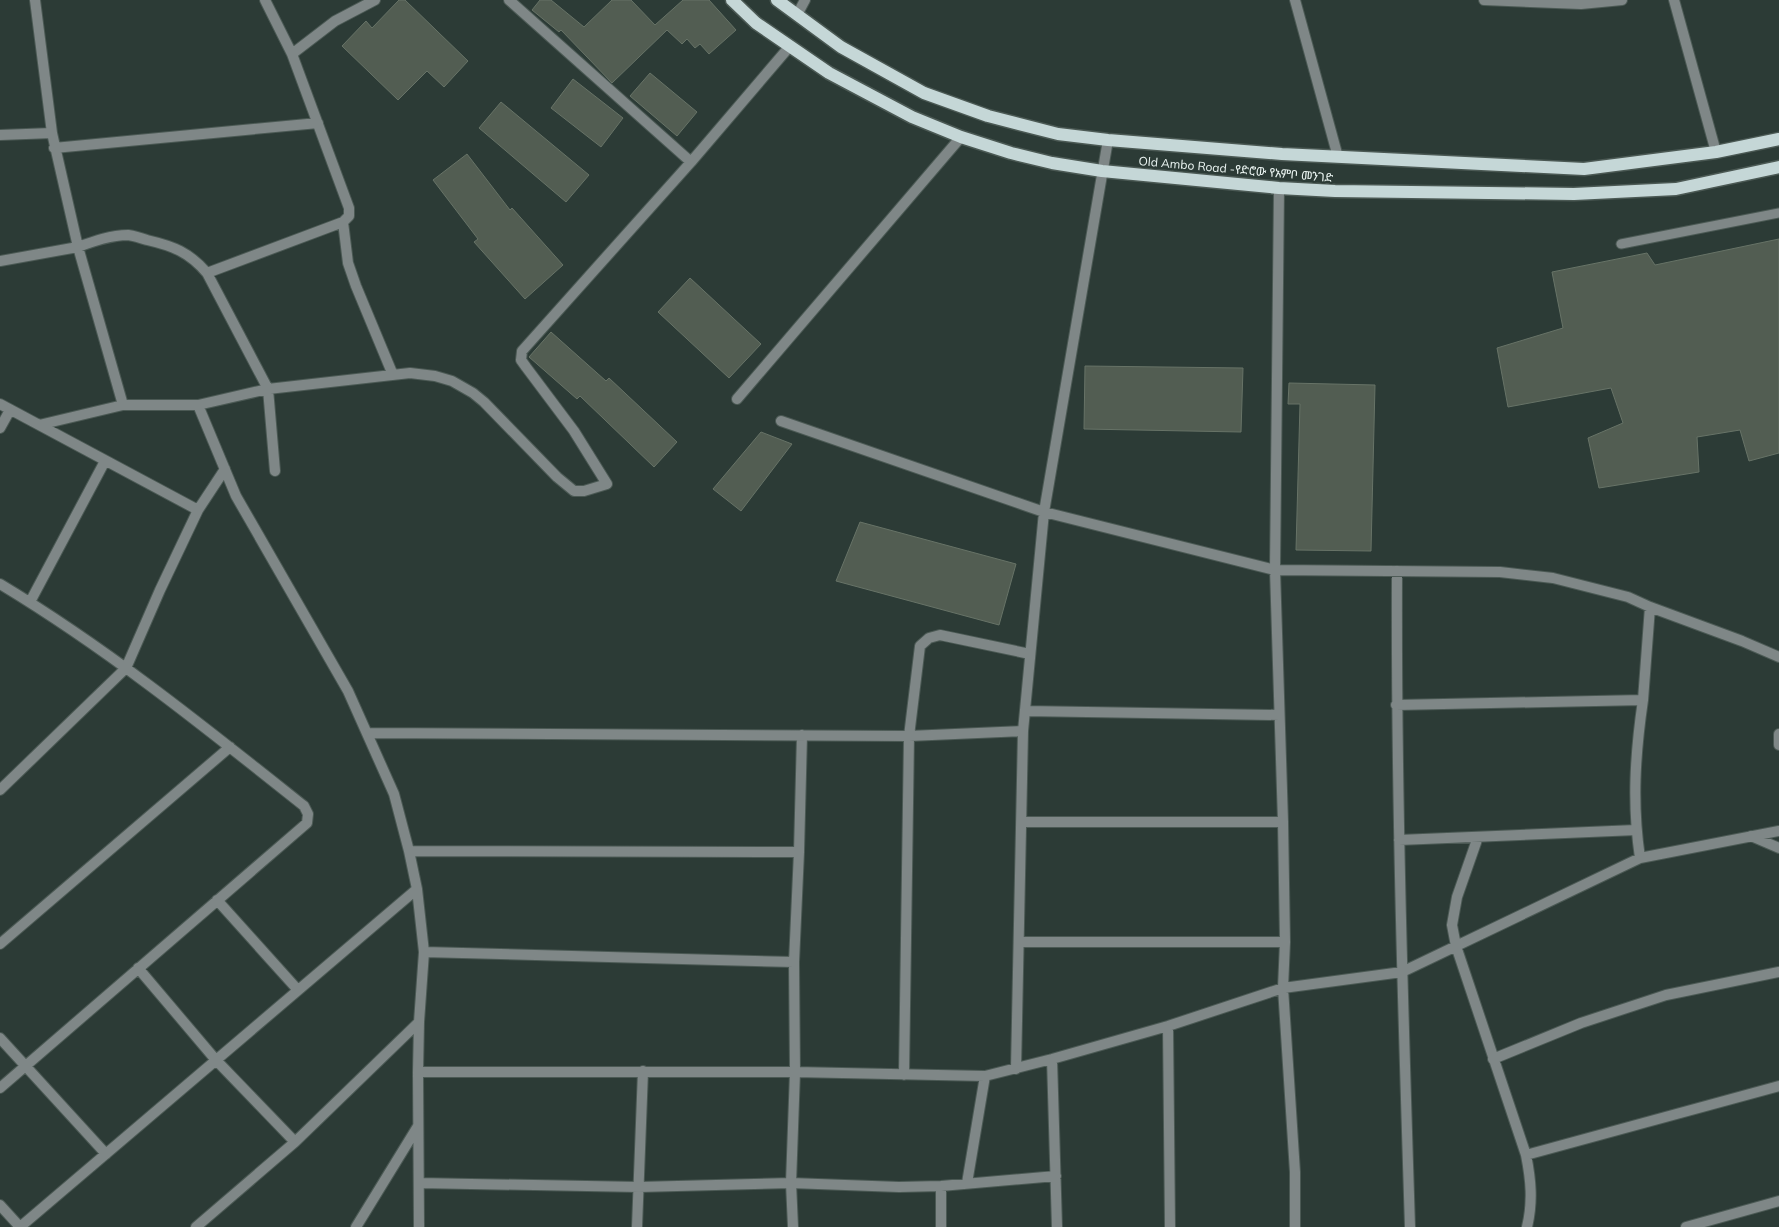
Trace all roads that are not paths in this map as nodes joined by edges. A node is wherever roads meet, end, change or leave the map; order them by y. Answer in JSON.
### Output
{"nodes":[{"id":1,"x":36,"y":0,"type":"edge"},
{"id":2,"x":265,"y":0,"type":"edge"},
{"id":3,"x":375,"y":0,"type":"edge"},
{"id":4,"x":509,"y":0,"type":"edge"},
{"id":5,"x":732,"y":0,"type":"edge"},
{"id":6,"x":778,"y":0,"type":"edge"},
{"id":7,"x":805,"y":0,"type":"edge"},
{"id":8,"x":1295,"y":0,"type":"edge"},
{"id":9,"x":1484,"y":0,"type":"edge"},
{"id":10,"x":1622,"y":0,"type":"edge"},
{"id":11,"x":1674,"y":0,"type":"edge"},
{"id":12,"x":797,"y":15,"type":"junction"},
{"id":13,"x":790,"y":46,"type":"junction"},
{"id":14,"x":292,"y":54,"type":"junction"},
{"id":15,"x":318,"y":123,"type":"junction"},
{"id":16,"x":52,"y":133,"type":"junction"},
{"id":17,"x":0,"y":135,"type":"edge"},
{"id":18,"x":961,"y":137,"type":"junction"},
{"id":19,"x":1779,"y":139,"type":"edge"},
{"id":20,"x":1108,"y":140,"type":"junction"},
{"id":21,"x":54,"y":148,"type":"junction"},
{"id":22,"x":1716,"y":152,"type":"junction"},
{"id":23,"x":1338,"y":157,"type":"junction"},
{"id":24,"x":691,"y":162,"type":"junction"},
{"id":25,"x":1779,"y":167,"type":"edge"},
{"id":26,"x":1102,"y":171,"type":"junction"},
{"id":27,"x":1279,"y":188,"type":"junction"},
{"id":28,"x":1779,"y":213,"type":"edge"},
{"id":29,"x":343,"y":222,"type":"junction"},
{"id":30,"x":1621,"y":244,"type":"dead end"},
{"id":31,"x":78,"y":247,"type":"junction"},
{"id":32,"x":0,"y":261,"type":"edge"},
{"id":33,"x":207,"y":273,"type":"junction"},
{"id":34,"x":393,"y":375,"type":"junction"},
{"id":35,"x":268,"y":389,"type":"junction"},
{"id":36,"x":737,"y":399,"type":"dead end"},
{"id":37,"x":0,"y":404,"type":"edge"},
{"id":38,"x":123,"y":405,"type":"junction"},
{"id":39,"x":198,"y":405,"type":"junction"},
{"id":40,"x":10,"y":410,"type":"junction"},
{"id":41,"x":781,"y":421,"type":"dead end"},
{"id":42,"x":39,"y":425,"type":"junction"},
{"id":43,"x":0,"y":428,"type":"edge"},
{"id":44,"x":105,"y":460,"type":"junction"},
{"id":45,"x":225,"y":469,"type":"junction"},
{"id":46,"x":276,"y":471,"type":"dead end"},
{"id":47,"x":198,"y":510,"type":"junction"},
{"id":48,"x":1044,"y":512,"type":"junction"},
{"id":49,"x":1275,"y":570,"type":"junction"},
{"id":50,"x":1397,"y":571,"type":"junction"},
{"id":51,"x":0,"y":584,"type":"edge"},
{"id":52,"x":30,"y":602,"type":"junction"},
{"id":53,"x":1650,"y":607,"type":"junction"},
{"id":54,"x":1030,"y":654,"type":"junction"},
{"id":55,"x":1779,"y":657,"type":"edge"},
{"id":56,"x":126,"y":668,"type":"junction"},
{"id":57,"x":1643,"y":700,"type":"junction"},
{"id":58,"x":1396,"y":705,"type":"junction"},
{"id":59,"x":1025,"y":711,"type":"junction"},
{"id":60,"x":1279,"y":715,"type":"junction"},
{"id":61,"x":1023,"y":731,"type":"junction"},
{"id":62,"x":367,"y":733,"type":"junction"},
{"id":63,"x":1779,"y":734,"type":"edge"},
{"id":64,"x":802,"y":735,"type":"junction"},
{"id":65,"x":909,"y":736,"type":"junction"},
{"id":66,"x":1779,"y":744,"type":"edge"},
{"id":67,"x":230,"y":747,"type":"junction"},
{"id":68,"x":0,"y":790,"type":"edge"},
{"id":69,"x":1021,"y":822,"type":"junction"},
{"id":70,"x":1283,"y":822,"type":"junction"},
{"id":71,"x":1636,"y":830,"type":"junction"},
{"id":72,"x":1779,"y":831,"type":"edge"},
{"id":73,"x":1751,"y":836,"type":"junction"},
{"id":74,"x":1478,"y":837,"type":"junction"},
{"id":75,"x":1399,"y":840,"type":"junction"},
{"id":76,"x":1779,"y":848,"type":"edge"},
{"id":77,"x":409,"y":851,"type":"junction"},
{"id":78,"x":799,"y":852,"type":"junction"},
{"id":79,"x":1640,"y":858,"type":"junction"},
{"id":80,"x":417,"y":889,"type":"junction"},
{"id":81,"x":217,"y":900,"type":"junction"},
{"id":82,"x":1019,"y":942,"type":"junction"},
{"id":83,"x":1284,"y":942,"type":"junction"},
{"id":84,"x":0,"y":944,"type":"edge"},
{"id":85,"x":1456,"y":946,"type":"junction"},
{"id":86,"x":424,"y":952,"type":"junction"},
{"id":87,"x":794,"y":962,"type":"junction"},
{"id":88,"x":138,"y":968,"type":"junction"},
{"id":89,"x":1402,"y":972,"type":"junction"},
{"id":90,"x":1779,"y":972,"type":"edge"},
{"id":91,"x":1283,"y":988,"type":"junction"},
{"id":92,"x":297,"y":989,"type":"junction"},
{"id":93,"x":419,"y":1022,"type":"junction"},
{"id":94,"x":1168,"y":1026,"type":"junction"},
{"id":95,"x":0,"y":1038,"type":"edge"},
{"id":96,"x":1493,"y":1059,"type":"junction"},
{"id":97,"x":216,"y":1060,"type":"junction"},
{"id":98,"x":1052,"y":1060,"type":"junction"},
{"id":99,"x":25,"y":1066,"type":"junction"},
{"id":100,"x":1016,"y":1069,"type":"junction"},
{"id":101,"x":643,"y":1071,"type":"junction"},
{"id":102,"x":418,"y":1072,"type":"junction"},
{"id":103,"x":795,"y":1072,"type":"junction"},
{"id":104,"x":904,"y":1075,"type":"junction"},
{"id":105,"x":985,"y":1076,"type":"junction"},
{"id":106,"x":1779,"y":1086,"type":"edge"},
{"id":107,"x":0,"y":1088,"type":"edge"},
{"id":108,"x":418,"y":1125,"type":"junction"},
{"id":109,"x":295,"y":1142,"type":"junction"},
{"id":110,"x":106,"y":1154,"type":"junction"},
{"id":111,"x":1526,"y":1155,"type":"junction"},
{"id":112,"x":1056,"y":1176,"type":"junction"},
{"id":113,"x":419,"y":1183,"type":"junction"},
{"id":114,"x":791,"y":1183,"type":"junction"},
{"id":115,"x":967,"y":1183,"type":"junction"},
{"id":116,"x":941,"y":1186,"type":"junction"},
{"id":117,"x":639,"y":1187,"type":"junction"},
{"id":118,"x":1779,"y":1201,"type":"edge"},
{"id":119,"x":0,"y":1205,"type":"edge"},
{"id":120,"x":20,"y":1227,"type":"edge"},
{"id":121,"x":196,"y":1227,"type":"edge"},
{"id":122,"x":356,"y":1227,"type":"edge"},
{"id":123,"x":419,"y":1227,"type":"edge"},
{"id":124,"x":637,"y":1227,"type":"edge"},
{"id":125,"x":793,"y":1227,"type":"edge"},
{"id":126,"x":941,"y":1227,"type":"edge"},
{"id":127,"x":1057,"y":1227,"type":"edge"},
{"id":128,"x":1170,"y":1227,"type":"edge"},
{"id":129,"x":1294,"y":1227,"type":"edge"},
{"id":130,"x":1410,"y":1227,"type":"edge"},
{"id":131,"x":1527,"y":1227,"type":"edge"},
{"id":132,"x":1686,"y":1227,"type":"edge"}],
"edges":[{"from":1,"to":16,"type":"street"},
{"from":2,"to":14,"type":"street"},
{"from":3,"to":14,"type":"street"},
{"from":4,"to":24,"type":"street"},
{"from":5,"to":13,"type":"main road","name":"Old Ambo Road -የድሮው የአምቦ መንገድ"},
{"from":6,"to":12,"type":"main road","name":"Old Ambo Road -የድሮው የአምቦ መንገድ"},
{"from":7,"to":12,"type":"street"},
{"from":8,"to":23,"type":"street"},
{"from":9,"to":10,"type":"street"},
{"from":11,"to":22,"type":"street"},
{"from":12,"to":20,"type":"main road","name":"Old Ambo Road -የድሮው የአምቦ መንገድ"},
{"from":13,"to":18,"type":"main road","name":"Old Ambo Road -የድሮው የአምቦ መንገድ"},
{"from":13,"to":24,"type":"street"},
{"from":14,"to":15,"type":"street"},
{"from":15,"to":21,"type":"street"},
{"from":15,"to":29,"type":"street"},
{"from":16,"to":17,"type":"street"},
{"from":16,"to":21,"type":"street"},
{"from":18,"to":26,"type":"main road","name":"Old Ambo Road -የድሮው የአምቦ መንገድ"},
{"from":18,"to":36,"type":"street"},
{"from":19,"to":22,"type":"main road","name":"Old Ambo Road -የድሮው የአምቦ መንገድ"},
{"from":20,"to":23,"type":"main road","name":"Old Ambo Road -የድሮው የአምቦ መንገድ"},
{"from":20,"to":26,"type":"street"},
{"from":21,"to":31,"type":"street"},
{"from":22,"to":23,"type":"main road","name":"Old Ambo Road -የድሮው የአምቦ መንገድ"},
{"from":24,"to":34,"type":"street"},
{"from":25,"to":27,"type":"main road","name":"Old Ambo Road -የድሮው የአምቦ መንገድ"},
{"from":26,"to":27,"type":"main road","name":"Old Ambo Road -የድሮው የአምቦ መንገድ"},
{"from":26,"to":48,"type":"street"},
{"from":27,"to":49,"type":"street"},
{"from":28,"to":30,"type":"lane"},
{"from":29,"to":33,"type":"street"},
{"from":29,"to":34,"type":"street"},
{"from":31,"to":32,"type":"street"},
{"from":31,"to":33,"type":"street"},
{"from":31,"to":38,"type":"street"},
{"from":33,"to":35,"type":"street"},
{"from":34,"to":35,"type":"street"},
{"from":35,"to":39,"type":"street"},
{"from":35,"to":46,"type":"street"},
{"from":37,"to":40,"type":"street"},
{"from":38,"to":39,"type":"street"},
{"from":38,"to":42,"type":"street"},
{"from":39,"to":45,"type":"street"},
{"from":40,"to":42,"type":"street"},
{"from":40,"to":43,"type":"street"},
{"from":41,"to":48,"type":"street"},
{"from":42,"to":44,"type":"street"},
{"from":44,"to":47,"type":"street"},
{"from":44,"to":52,"type":"street"},
{"from":45,"to":47,"type":"street"},
{"from":45,"to":62,"type":"street"},
{"from":47,"to":56,"type":"street"},
{"from":48,"to":49,"type":"street"},
{"from":48,"to":54,"type":"street"},
{"from":49,"to":50,"type":"street"},
{"from":49,"to":60,"type":"street"},
{"from":50,"to":53,"type":"street"},
{"from":50,"to":58,"type":"street"},
{"from":51,"to":52,"type":"street"},
{"from":52,"to":56,"type":"street"},
{"from":53,"to":55,"type":"street"},
{"from":53,"to":57,"type":"street"},
{"from":54,"to":59,"type":"street"},
{"from":54,"to":65,"type":"street"},
{"from":56,"to":67,"type":"street"},
{"from":56,"to":68,"type":"street"},
{"from":57,"to":58,"type":"street"},
{"from":57,"to":71,"type":"street"},
{"from":58,"to":75,"type":"street"},
{"from":59,"to":60,"type":"street"},
{"from":59,"to":61,"type":"street"},
{"from":60,"to":70,"type":"street"},
{"from":61,"to":65,"type":"street"},
{"from":61,"to":69,"type":"street"},
{"from":62,"to":64,"type":"street"},
{"from":62,"to":77,"type":"street"},
{"from":63,"to":66,"type":"street"},
{"from":64,"to":65,"type":"street"},
{"from":64,"to":78,"type":"street"},
{"from":65,"to":104,"type":"street"},
{"from":67,"to":81,"type":"street"},
{"from":67,"to":84,"type":"street"},
{"from":69,"to":70,"type":"street"},
{"from":69,"to":82,"type":"street"},
{"from":70,"to":83,"type":"street"},
{"from":71,"to":74,"type":"street"},
{"from":71,"to":79,"type":"street"},
{"from":72,"to":73,"type":"street"},
{"from":73,"to":76,"type":"street"},
{"from":73,"to":79,"type":"street"},
{"from":74,"to":75,"type":"street"},
{"from":74,"to":85,"type":"street"},
{"from":75,"to":89,"type":"street"},
{"from":77,"to":78,"type":"street"},
{"from":77,"to":80,"type":"street"},
{"from":78,"to":87,"type":"street"},
{"from":79,"to":85,"type":"street"},
{"from":80,"to":86,"type":"street"},
{"from":80,"to":92,"type":"street"},
{"from":81,"to":88,"type":"street"},
{"from":81,"to":92,"type":"street"},
{"from":82,"to":83,"type":"street"},
{"from":82,"to":100,"type":"street"},
{"from":83,"to":91,"type":"street"},
{"from":85,"to":89,"type":"street"},
{"from":85,"to":96,"type":"street"},
{"from":86,"to":87,"type":"street"},
{"from":86,"to":93,"type":"street"},
{"from":87,"to":103,"type":"street"},
{"from":88,"to":97,"type":"street"},
{"from":88,"to":99,"type":"street"},
{"from":89,"to":91,"type":"street"},
{"from":89,"to":130,"type":"street"},
{"from":90,"to":96,"type":"street"},
{"from":91,"to":94,"type":"street"},
{"from":91,"to":129,"type":"street"},
{"from":92,"to":97,"type":"street"},
{"from":93,"to":102,"type":"street"},
{"from":93,"to":109,"type":"street"},
{"from":94,"to":98,"type":"street"},
{"from":94,"to":128,"type":"street"},
{"from":95,"to":99,"type":"street"},
{"from":96,"to":111,"type":"street"},
{"from":97,"to":109,"type":"street"},
{"from":97,"to":110,"type":"street"},
{"from":98,"to":100,"type":"street"},
{"from":98,"to":112,"type":"street"},
{"from":99,"to":107,"type":"street"},
{"from":99,"to":110,"type":"street"},
{"from":100,"to":105,"type":"street"},
{"from":101,"to":102,"type":"street"},
{"from":101,"to":103,"type":"street"},
{"from":101,"to":117,"type":"street"},
{"from":102,"to":108,"type":"street"},
{"from":103,"to":104,"type":"street"},
{"from":103,"to":114,"type":"street"},
{"from":104,"to":105,"type":"street"},
{"from":105,"to":115,"type":"street"},
{"from":106,"to":111,"type":"street"},
{"from":108,"to":113,"type":"street"},
{"from":108,"to":122,"type":"street"},
{"from":109,"to":121,"type":"street"},
{"from":110,"to":120,"type":"street"},
{"from":111,"to":131,"type":"street"},
{"from":112,"to":115,"type":"street"},
{"from":112,"to":127,"type":"street"},
{"from":113,"to":117,"type":"street"},
{"from":113,"to":123,"type":"street"},
{"from":114,"to":116,"type":"street"},
{"from":114,"to":117,"type":"street"},
{"from":114,"to":125,"type":"street"},
{"from":115,"to":116,"type":"street"},
{"from":116,"to":126,"type":"street"},
{"from":117,"to":124,"type":"street"},
{"from":118,"to":132,"type":"street"},
{"from":119,"to":120,"type":"street"}]}
